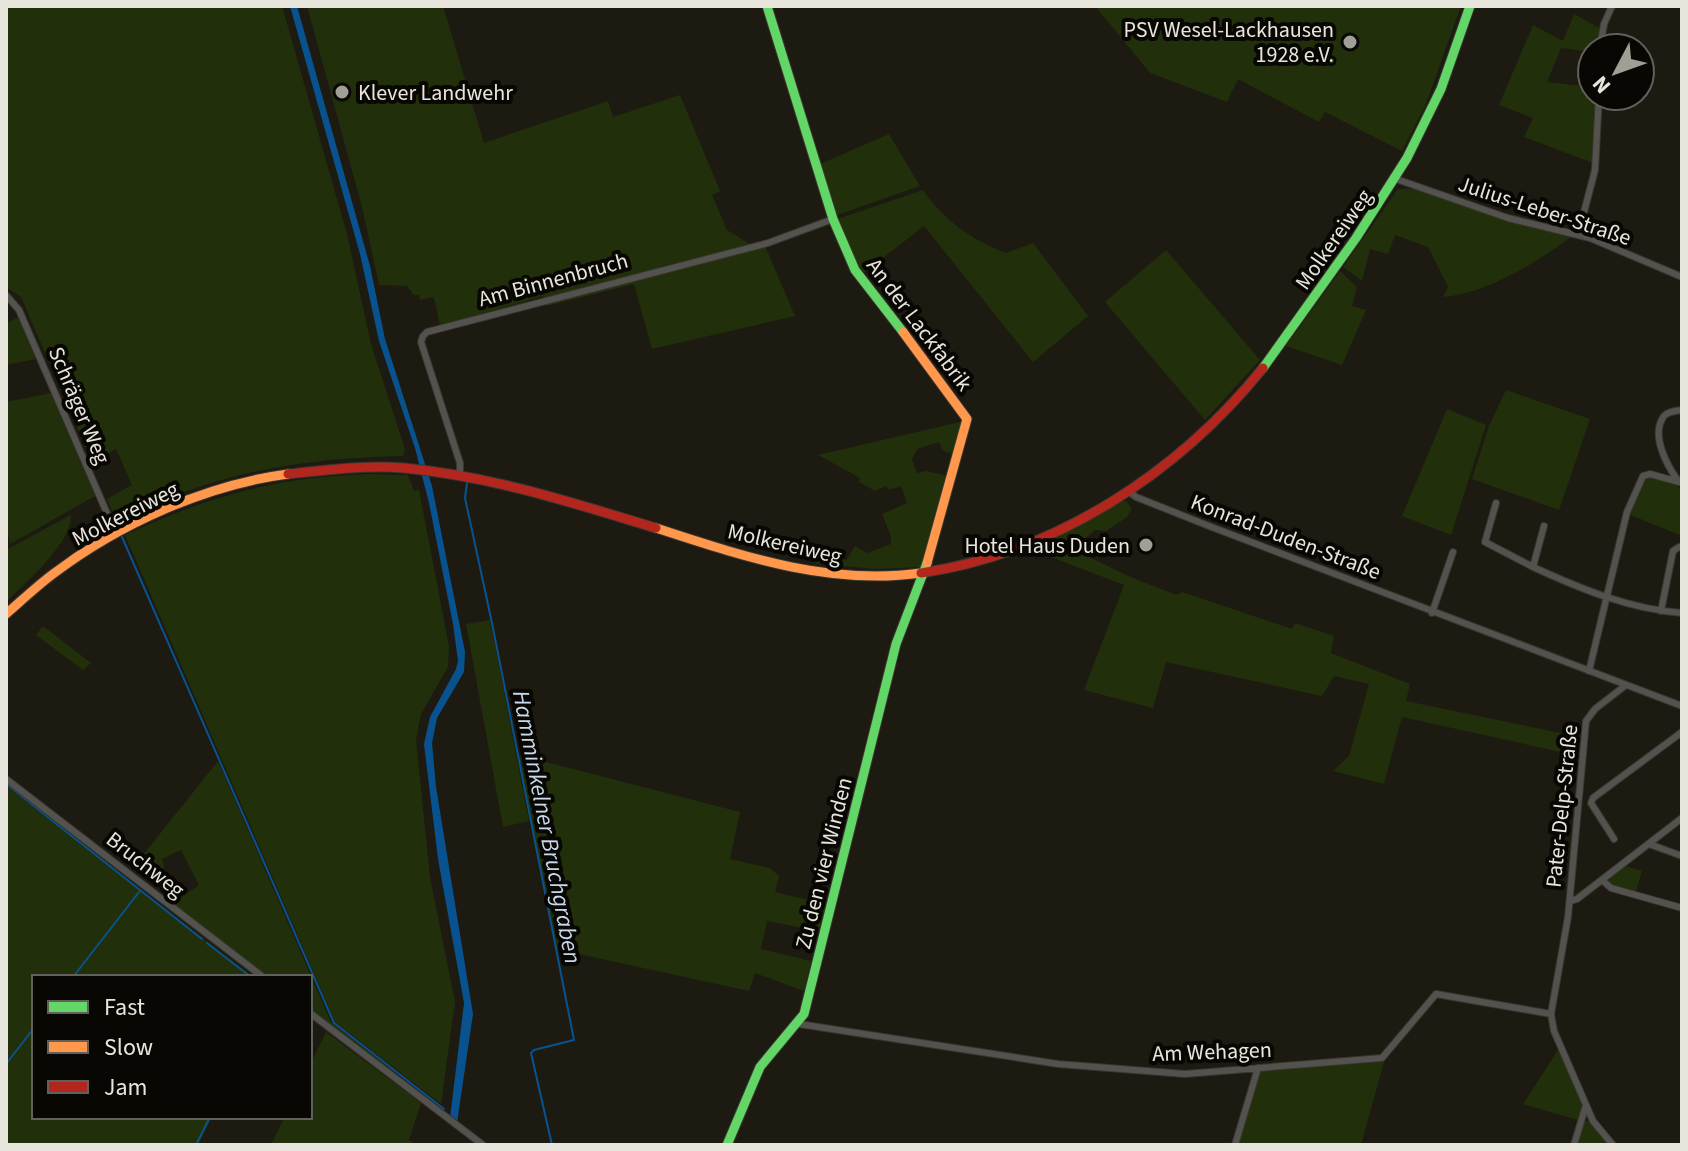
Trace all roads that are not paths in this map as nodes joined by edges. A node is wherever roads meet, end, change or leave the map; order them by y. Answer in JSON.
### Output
{"nodes":[{"id":1,"x":767,"y":6,"type":"edge"},
{"id":2,"x":1470,"y":6,"type":"edge"},
{"id":3,"x":1612,"y":6,"type":"edge"},
{"id":4,"x":1603,"y":32,"type":"edge"},
{"id":5,"x":1598,"y":112,"type":"edge"},
{"id":6,"x":1396,"y":179,"type":"junction"},
{"id":7,"x":833,"y":219,"type":"junction"},
{"id":8,"x":1578,"y":235,"type":"junction"},
{"id":9,"x":1682,"y":277,"type":"edge"},
{"id":10,"x":6,"y":295,"type":"edge"},
{"id":11,"x":1682,"y":410,"type":"edge"},
{"id":12,"x":460,"y":474,"type":"junction"},
{"id":13,"x":1680,"y":483,"type":"edge"},
{"id":14,"x":1128,"y":491,"type":"junction"},
{"id":15,"x":1496,"y":503,"type":"dead end"},
{"id":16,"x":1544,"y":526,"type":"dead end"},
{"id":17,"x":116,"y":534,"type":"junction"},
{"id":18,"x":1679,"y":547,"type":"dead end"},
{"id":19,"x":1453,"y":552,"type":"dead end"},
{"id":20,"x":1533,"y":567,"type":"junction"},
{"id":21,"x":924,"y":574,"type":"junction"},
{"id":22,"x":1607,"y":598,"type":"junction"},
{"id":23,"x":1661,"y":611,"type":"junction"},
{"id":24,"x":1432,"y":613,"type":"junction"},
{"id":25,"x":1682,"y":613,"type":"edge"},
{"id":26,"x":6,"y":614,"type":"edge"},
{"id":27,"x":1589,"y":671,"type":"junction"},
{"id":28,"x":1626,"y":685,"type":"junction"},
{"id":29,"x":1682,"y":706,"type":"edge"},
{"id":30,"x":1682,"y":732,"type":"edge"},
{"id":31,"x":6,"y":779,"type":"edge"},
{"id":32,"x":1682,"y":818,"type":"edge"},
{"id":33,"x":1614,"y":839,"type":"dead end"},
{"id":34,"x":1649,"y":844,"type":"junction"},
{"id":35,"x":1682,"y":856,"type":"edge"},
{"id":36,"x":1602,"y":880,"type":"junction"},
{"id":37,"x":1570,"y":901,"type":"junction"},
{"id":38,"x":1682,"y":908,"type":"edge"},
{"id":39,"x":260,"y":975,"type":"edge"},
{"id":40,"x":1551,"y":1014,"type":"junction"},
{"id":41,"x":312,"y":1015,"type":"edge"},
{"id":42,"x":799,"y":1024,"type":"junction"},
{"id":43,"x":1258,"y":1068,"type":"junction"},
{"id":44,"x":1586,"y":1105,"type":"junction"},
{"id":45,"x":483,"y":1145,"type":"edge"},
{"id":46,"x":727,"y":1145,"type":"edge"},
{"id":47,"x":1235,"y":1145,"type":"edge"},
{"id":48,"x":1574,"y":1145,"type":"edge"},
{"id":49,"x":1613,"y":1145,"type":"edge"}],
"edges":[{"from":1,"to":7,"type":"main road","name":"An der Lackfabrik"},
{"from":2,"to":6,"type":"main road","name":"Molkereiweg"},
{"from":3,"to":4,"type":"street"},
{"from":5,"to":8,"type":"street"},
{"from":6,"to":8,"type":"street","name":"Julius-Leber-Straße"},
{"from":6,"to":14,"type":"main road","name":"Molkereiweg"},
{"from":7,"to":12,"type":"street","name":"Am Binnenbruch"},
{"from":7,"to":21,"type":"main road","name":"An der Lackfabrik"},
{"from":8,"to":9,"type":"street","name":"Julius-Leber-Straße"},
{"from":10,"to":17,"type":"street","name":"Schräger Weg"},
{"from":11,"to":13,"type":"street"},
{"from":12,"to":17,"type":"main road","name":"Molkereiweg"},
{"from":12,"to":21,"type":"main road","name":"Molkereiweg"},
{"from":13,"to":22,"type":"street"},
{"from":14,"to":21,"type":"main road","name":"Molkereiweg"},
{"from":14,"to":24,"type":"street","name":"Konrad-Duden-Straße"},
{"from":15,"to":20,"type":"street"},
{"from":16,"to":20,"type":"street"},
{"from":17,"to":26,"type":"main road","name":"Molkereiweg"},
{"from":18,"to":23,"type":"street"},
{"from":19,"to":24,"type":"street"},
{"from":20,"to":22,"type":"street"},
{"from":21,"to":42,"type":"main road","name":"Zu den vier Winden"},
{"from":22,"to":23,"type":"street"},
{"from":22,"to":27,"type":"street"},
{"from":23,"to":25,"type":"street"},
{"from":24,"to":27,"type":"street","name":"Konrad-Duden-Straße"},
{"from":27,"to":28,"type":"street","name":"Konrad-Duden-Straße"},
{"from":28,"to":29,"type":"street","name":"Konrad-Duden-Straße"},
{"from":28,"to":37,"type":"street","name":"Pater-Delp-Straße"},
{"from":30,"to":33,"type":"street"},
{"from":31,"to":39,"type":"street","name":"Bruchweg"},
{"from":32,"to":34,"type":"street"},
{"from":34,"to":35,"type":"street"},
{"from":34,"to":36,"type":"street"},
{"from":36,"to":37,"type":"street"},
{"from":36,"to":38,"type":"street"},
{"from":37,"to":40,"type":"street","name":"Pater-Delp-Straße"},
{"from":40,"to":43,"type":"street","name":"Am Wehagen"},
{"from":40,"to":44,"type":"street"},
{"from":41,"to":45,"type":"street"},
{"from":42,"to":43,"type":"street","name":"Am Wehagen"},
{"from":42,"to":46,"type":"main road","name":"Zu den vier Winden"},
{"from":43,"to":47,"type":"street"},
{"from":44,"to":48,"type":"street"},
{"from":44,"to":49,"type":"street"}]}
